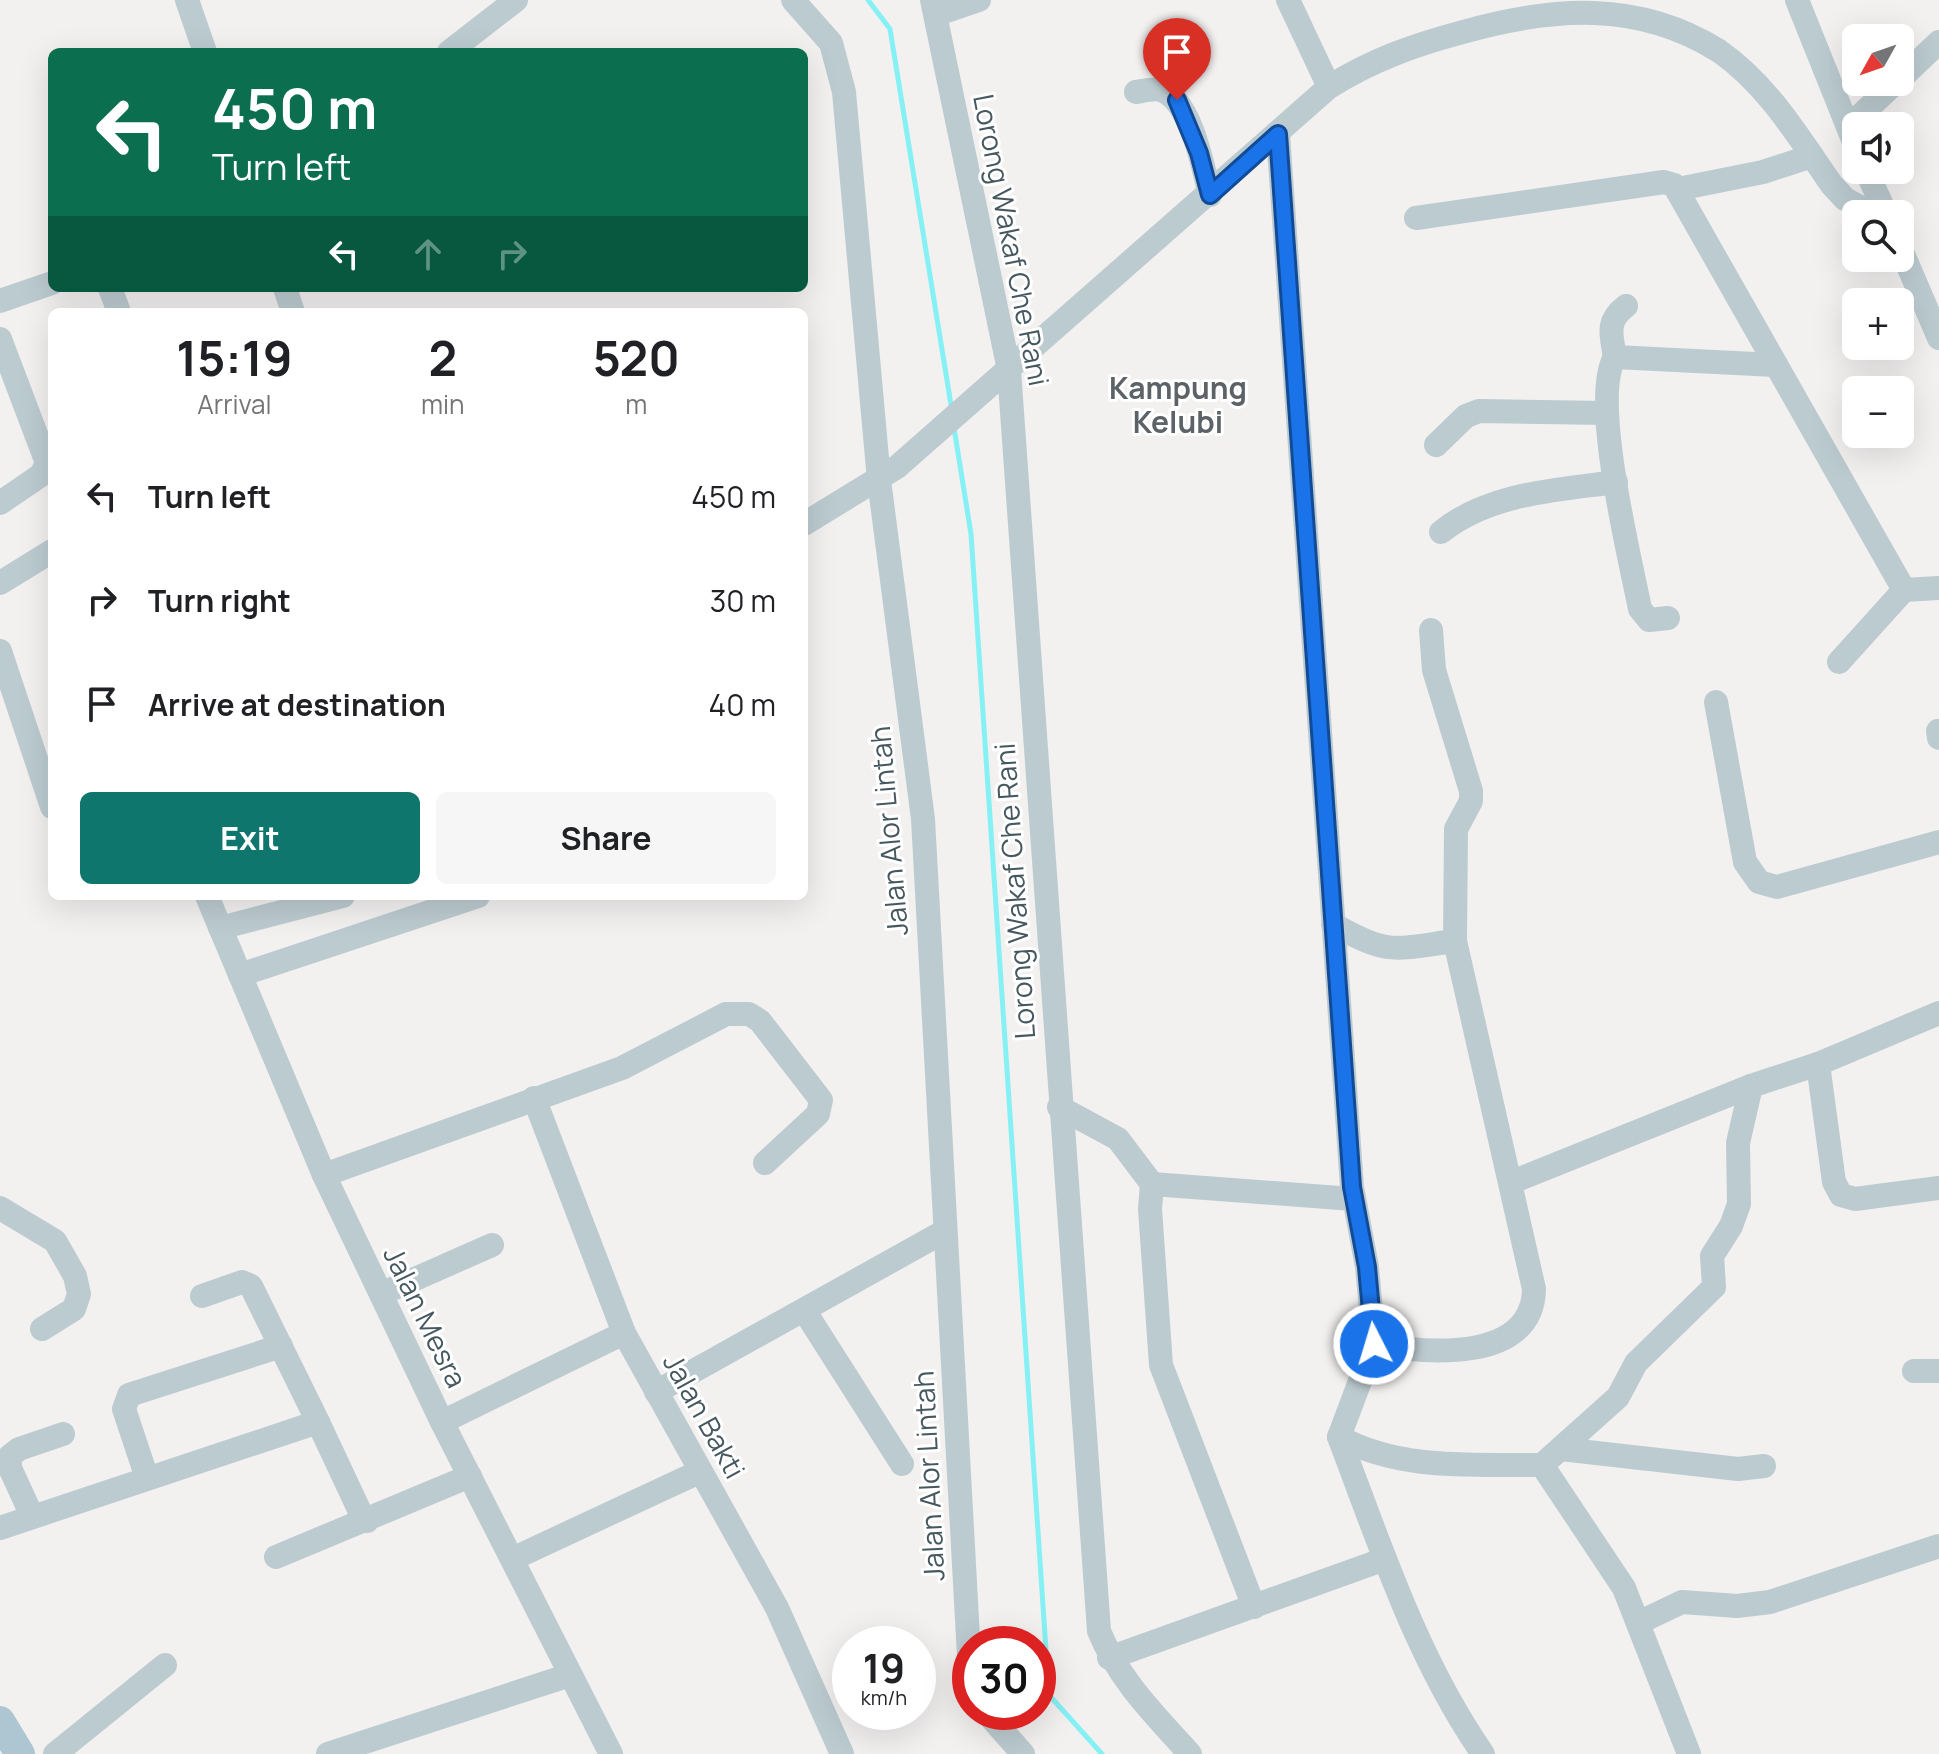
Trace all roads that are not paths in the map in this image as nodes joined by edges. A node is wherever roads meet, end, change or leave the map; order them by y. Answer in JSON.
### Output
{"nodes":[{"id":1,"x":187,"y":0,"type":"edge"},
{"id":2,"x":516,"y":0,"type":"edge"},
{"id":3,"x":793,"y":0,"type":"edge"},
{"id":4,"x":979,"y":0,"type":"edge"},
{"id":5,"x":1288,"y":0,"type":"edge"},
{"id":6,"x":1797,"y":0,"type":"edge"},
{"id":7,"x":935,"y":7,"type":"edge"},
{"id":8,"x":1939,"y":42,"type":"edge"},
{"id":9,"x":204,"y":48,"type":"edge"},
{"id":10,"x":454,"y":48,"type":"edge"},
{"id":11,"x":1914,"y":65,"type":"edge"},
{"id":12,"x":1329,"y":87,"type":"junction"},
{"id":13,"x":1136,"y":92,"type":"dead end"},
{"id":14,"x":1885,"y":96,"type":"edge"},
{"id":15,"x":1842,"y":112,"type":"edge"},
{"id":16,"x":1872,"y":112,"type":"edge"},
{"id":17,"x":1278,"y":134,"type":"junction"},
{"id":18,"x":1812,"y":156,"type":"junction"},
{"id":19,"x":1678,"y":189,"type":"junction"},
{"id":20,"x":1210,"y":195,"type":"junction"},
{"id":21,"x":1847,"y":200,"type":"edge"},
{"id":22,"x":1416,"y":218,"type":"dead end"},
{"id":23,"x":1911,"y":272,"type":"edge"},
{"id":24,"x":48,"y":284,"type":"edge"},
{"id":25,"x":0,"y":301,"type":"edge"},
{"id":26,"x":1626,"y":306,"type":"dead end"},
{"id":27,"x":1939,"y":338,"type":"edge"},
{"id":28,"x":0,"y":339,"type":"edge"},
{"id":29,"x":1615,"y":357,"type":"junction"},
{"id":30,"x":1775,"y":365,"type":"junction"},
{"id":31,"x":1009,"y":370,"type":"junction"},
{"id":32,"x":1607,"y":413,"type":"junction"},
{"id":33,"x":47,"y":445,"type":"edge"},
{"id":34,"x":1436,"y":445,"type":"dead end"},
{"id":35,"x":888,"y":473,"type":"junction"},
{"id":36,"x":1616,"y":482,"type":"junction"},
{"id":37,"x":0,"y":503,"type":"edge"},
{"id":38,"x":808,"y":522,"type":"edge"},
{"id":39,"x":1441,"y":532,"type":"dead end"},
{"id":40,"x":48,"y":553,"type":"edge"},
{"id":41,"x":0,"y":583,"type":"edge"},
{"id":42,"x":1939,"y":588,"type":"edge"},
{"id":43,"x":1904,"y":590,"type":"junction"},
{"id":44,"x":1668,"y":618,"type":"dead end"},
{"id":45,"x":1431,"y":630,"type":"dead end"},
{"id":46,"x":0,"y":651,"type":"edge"},
{"id":47,"x":1839,"y":662,"type":"dead end"},
{"id":48,"x":1716,"y":702,"type":"dead end"},
{"id":49,"x":48,"y":795,"type":"edge"},
{"id":50,"x":1939,"y":842,"type":"edge"},
{"id":51,"x":209,"y":900,"type":"edge"},
{"id":52,"x":329,"y":900,"type":"edge"},
{"id":53,"x":341,"y":900,"type":"edge"},
{"id":54,"x":465,"y":900,"type":"edge"},
{"id":55,"x":1333,"y":924,"type":"junction"},
{"id":56,"x":220,"y":928,"type":"junction"},
{"id":57,"x":342,"y":938,"type":"junction"},
{"id":58,"x":1455,"y":941,"type":"junction"},
{"id":59,"x":240,"y":975,"type":"junction"},
{"id":60,"x":1939,"y":1013,"type":"edge"},
{"id":61,"x":1818,"y":1064,"type":"junction"},
{"id":62,"x":1751,"y":1086,"type":"junction"},
{"id":63,"x":534,"y":1098,"type":"junction"},
{"id":64,"x":1059,"y":1107,"type":"junction"},
{"id":65,"x":765,"y":1163,"type":"dead end"},
{"id":66,"x":324,"y":1175,"type":"junction"},
{"id":67,"x":1512,"y":1182,"type":"junction"},
{"id":68,"x":1152,"y":1184,"type":"junction"},
{"id":69,"x":1939,"y":1188,"type":"edge"},
{"id":70,"x":1353,"y":1199,"type":"junction"},
{"id":71,"x":0,"y":1208,"type":"edge"},
{"id":72,"x":945,"y":1231,"type":"junction"},
{"id":73,"x":492,"y":1245,"type":"dead end"},
{"id":74,"x":381,"y":1294,"type":"junction"},
{"id":75,"x":202,"y":1296,"type":"dead end"},
{"id":76,"x":804,"y":1310,"type":"junction"},
{"id":77,"x":42,"y":1329,"type":"dead end"},
{"id":78,"x":624,"y":1333,"type":"junction"},
{"id":79,"x":1374,"y":1344,"type":"junction"},
{"id":80,"x":281,"y":1346,"type":"junction"},
{"id":81,"x":1914,"y":1371,"type":"dead end"},
{"id":82,"x":1939,"y":1371,"type":"edge"},
{"id":83,"x":656,"y":1392,"type":"junction"},
{"id":84,"x":318,"y":1422,"type":"junction"},
{"id":85,"x":442,"y":1422,"type":"junction"},
{"id":86,"x":63,"y":1434,"type":"dead end"},
{"id":87,"x":1339,"y":1437,"type":"junction"},
{"id":88,"x":1551,"y":1457,"type":"junction"},
{"id":89,"x":902,"y":1464,"type":"dead end"},
{"id":90,"x":1764,"y":1466,"type":"dead end"},
{"id":91,"x":699,"y":1472,"type":"junction"},
{"id":92,"x":470,"y":1476,"type":"junction"},
{"id":93,"x":147,"y":1478,"type":"junction"},
{"id":94,"x":32,"y":1516,"type":"junction"},
{"id":95,"x":367,"y":1521,"type":"junction"},
{"id":96,"x":0,"y":1528,"type":"edge"},
{"id":97,"x":1939,"y":1546,"type":"edge"},
{"id":98,"x":276,"y":1557,"type":"dead end"},
{"id":99,"x":512,"y":1559,"type":"junction"},
{"id":100,"x":1385,"y":1559,"type":"junction"},
{"id":101,"x":1254,"y":1607,"type":"junction"},
{"id":102,"x":1638,"y":1623,"type":"junction"},
{"id":103,"x":967,"y":1626,"type":"edge"},
{"id":104,"x":1109,"y":1658,"type":"junction"},
{"id":105,"x":165,"y":1665,"type":"dead end"},
{"id":106,"x":570,"y":1675,"type":"junction"},
{"id":107,"x":0,"y":1721,"type":"edge"},
{"id":108,"x":1002,"y":1730,"type":"edge"},
{"id":109,"x":20,"y":1754,"type":"edge"},
{"id":110,"x":55,"y":1754,"type":"edge"},
{"id":111,"x":328,"y":1754,"type":"edge"},
{"id":112,"x":611,"y":1754,"type":"edge"},
{"id":113,"x":842,"y":1754,"type":"edge"},
{"id":114,"x":1023,"y":1754,"type":"edge"},
{"id":115,"x":1190,"y":1754,"type":"edge"},
{"id":116,"x":1483,"y":1754,"type":"edge"},
{"id":117,"x":1689,"y":1754,"type":"edge"}],
"edges":[{"from":1,"to":9,"type":"street"},
{"from":2,"to":10,"type":"street"},
{"from":3,"to":35,"type":"street","name":"Jalan Alor Lintah"},
{"from":4,"to":7,"type":"street"},
{"from":5,"to":12,"type":"street"},
{"from":6,"to":15,"type":"street"},
{"from":7,"to":31,"type":"street","name":"Lorong Wakaf Che Rani"},
{"from":8,"to":11,"type":"street"},
{"from":12,"to":17,"type":"street"},
{"from":12,"to":18,"type":"street"},
{"from":13,"to":20,"type":"street"},
{"from":14,"to":16,"type":"street"},
{"from":17,"to":20,"type":"street"},
{"from":17,"to":55,"type":"street"},
{"from":18,"to":19,"type":"street"},
{"from":18,"to":21,"type":"street"},
{"from":19,"to":22,"type":"street"},
{"from":19,"to":30,"type":"street"},
{"from":20,"to":31,"type":"street"},
{"from":23,"to":27,"type":"street"},
{"from":24,"to":25,"type":"street"},
{"from":26,"to":29,"type":"street"},
{"from":28,"to":33,"type":"street"},
{"from":29,"to":30,"type":"street"},
{"from":29,"to":32,"type":"street"},
{"from":30,"to":43,"type":"street"},
{"from":31,"to":35,"type":"street"},
{"from":31,"to":64,"type":"street","name":"Lorong Wakaf Che Rani"},
{"from":32,"to":34,"type":"street"},
{"from":32,"to":36,"type":"street"},
{"from":33,"to":37,"type":"street"},
{"from":35,"to":38,"type":"street"},
{"from":35,"to":72,"type":"street","name":"Jalan Alor Lintah"},
{"from":36,"to":39,"type":"street"},
{"from":36,"to":44,"type":"street"},
{"from":40,"to":41,"type":"street"},
{"from":42,"to":43,"type":"street"},
{"from":43,"to":47,"type":"street"},
{"from":45,"to":58,"type":"street"},
{"from":46,"to":49,"type":"street"},
{"from":48,"to":50,"type":"street"},
{"from":51,"to":56,"type":"street","name":"Jalan Mesra"},
{"from":52,"to":56,"type":"street"},
{"from":53,"to":57,"type":"street"},
{"from":54,"to":57,"type":"street"},
{"from":55,"to":58,"type":"street"},
{"from":55,"to":70,"type":"street"},
{"from":56,"to":59,"type":"street","name":"Jalan Mesra"},
{"from":57,"to":59,"type":"street"},
{"from":58,"to":67,"type":"street"},
{"from":59,"to":66,"type":"street","name":"Jalan Mesra"},
{"from":60,"to":61,"type":"street"},
{"from":61,"to":62,"type":"street"},
{"from":61,"to":69,"type":"street"},
{"from":62,"to":67,"type":"street"},
{"from":62,"to":88,"type":"street"},
{"from":63,"to":65,"type":"street"},
{"from":63,"to":66,"type":"street"},
{"from":63,"to":78,"type":"street","name":"Jalan Bakti"},
{"from":64,"to":68,"type":"street"},
{"from":64,"to":104,"type":"street","name":"Lorong Wakaf Che Rani"},
{"from":66,"to":74,"type":"street","name":"Jalan Mesra"},
{"from":67,"to":79,"type":"street"},
{"from":68,"to":70,"type":"street"},
{"from":68,"to":101,"type":"street"},
{"from":70,"to":79,"type":"street"},
{"from":71,"to":77,"type":"street"},
{"from":72,"to":76,"type":"street"},
{"from":72,"to":103,"type":"street","name":"Jalan Alor Lintah"},
{"from":73,"to":74,"type":"street"},
{"from":74,"to":85,"type":"street","name":"Jalan Mesra"},
{"from":75,"to":80,"type":"street"},
{"from":76,"to":83,"type":"street"},
{"from":76,"to":89,"type":"street"},
{"from":78,"to":83,"type":"street","name":"Jalan Bakti"},
{"from":78,"to":85,"type":"street"},
{"from":79,"to":87,"type":"street"},
{"from":80,"to":84,"type":"street"},
{"from":80,"to":93,"type":"street"},
{"from":81,"to":82,"type":"street"},
{"from":83,"to":91,"type":"street","name":"Jalan Bakti"},
{"from":84,"to":93,"type":"street"},
{"from":84,"to":95,"type":"street"},
{"from":85,"to":92,"type":"street","name":"Jalan Mesra"},
{"from":86,"to":94,"type":"street"},
{"from":87,"to":88,"type":"street"},
{"from":87,"to":100,"type":"street"},
{"from":88,"to":90,"type":"street"},
{"from":88,"to":102,"type":"street"},
{"from":91,"to":99,"type":"street"},
{"from":91,"to":113,"type":"street","name":"Jalan Bakti"},
{"from":92,"to":95,"type":"street"},
{"from":92,"to":99,"type":"street","name":"Jalan Mesra"},
{"from":93,"to":94,"type":"street"},
{"from":94,"to":96,"type":"street"},
{"from":95,"to":98,"type":"street"},
{"from":97,"to":102,"type":"street"},
{"from":99,"to":106,"type":"street","name":"Jalan Mesra"},
{"from":100,"to":101,"type":"street"},
{"from":100,"to":116,"type":"street"},
{"from":101,"to":104,"type":"street"},
{"from":102,"to":117,"type":"street"},
{"from":104,"to":115,"type":"street","name":"Lorong Wakaf Che Rani"},
{"from":105,"to":110,"type":"street"},
{"from":106,"to":111,"type":"street"},
{"from":106,"to":112,"type":"street","name":"Jalan Mesra"},
{"from":107,"to":109,"type":"main road"},
{"from":108,"to":114,"type":"street"}]}
